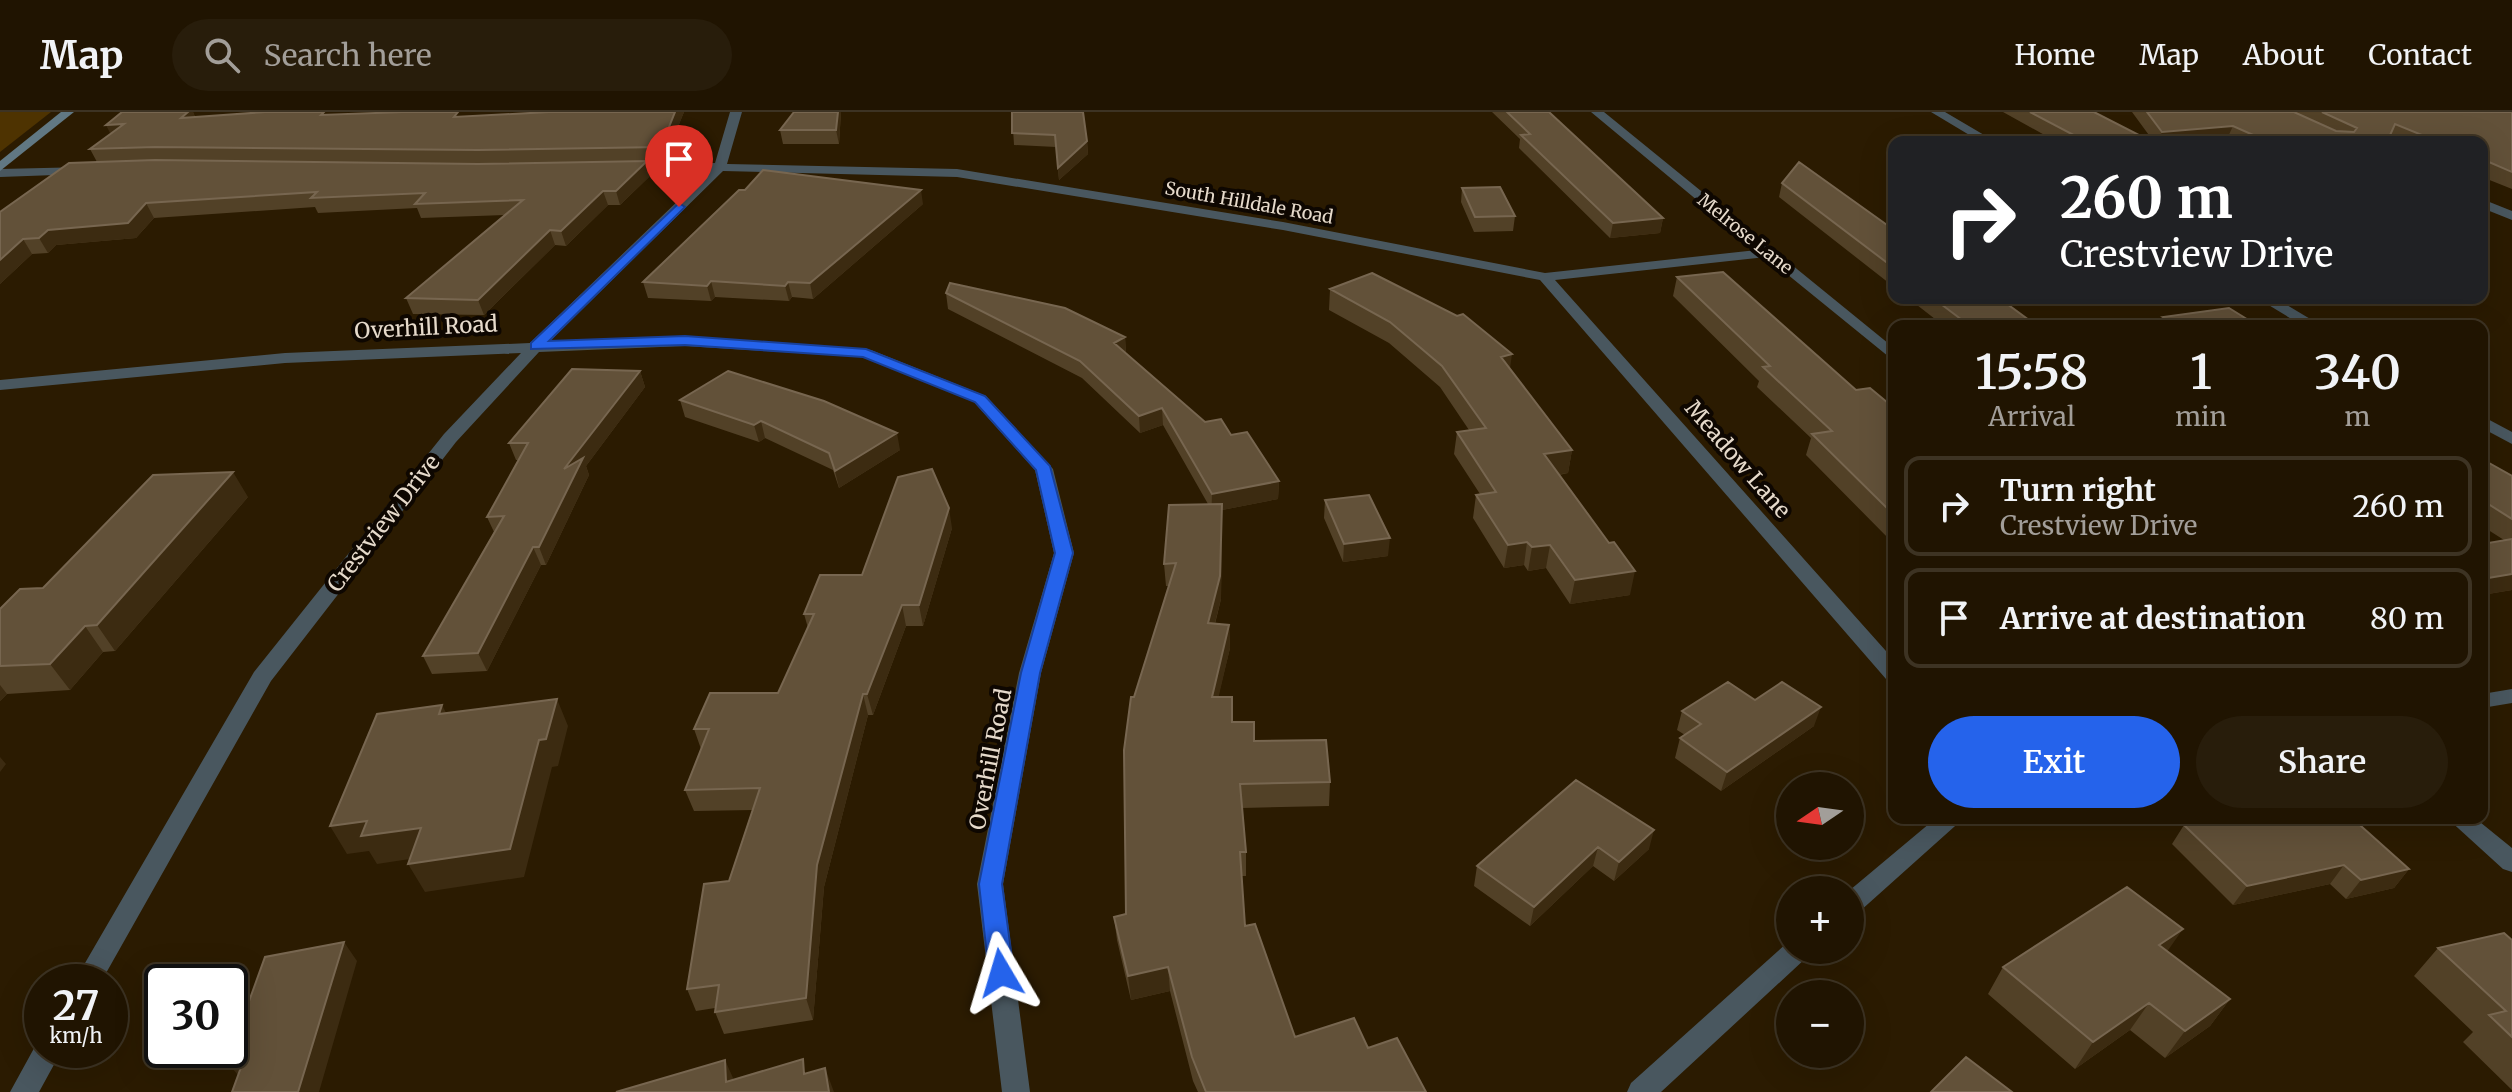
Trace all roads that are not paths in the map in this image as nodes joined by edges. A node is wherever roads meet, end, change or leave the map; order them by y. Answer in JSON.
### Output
{"nodes":[{"id":1,"x":68,"y":112,"type":"edge"},
{"id":2,"x":736,"y":112,"type":"edge"},
{"id":3,"x":1597,"y":112,"type":"edge"},
{"id":4,"x":1937,"y":112,"type":"edge"},
{"id":5,"x":1979,"y":136,"type":"edge"},
{"id":6,"x":720,"y":167,"type":"junction"},
{"id":7,"x":103,"y":169,"type":"edge"},
{"id":8,"x":609,"y":169,"type":"edge"},
{"id":9,"x":0,"y":170,"type":"edge"},
{"id":10,"x":2488,"y":206,"type":"edge"},
{"id":11,"x":2512,"y":216,"type":"edge"},
{"id":12,"x":1768,"y":253,"type":"junction"},
{"id":13,"x":1545,"y":277,"type":"junction"},
{"id":14,"x":2275,"y":304,"type":"edge"},
{"id":15,"x":2303,"y":320,"type":"edge"},
{"id":16,"x":536,"y":346,"type":"junction"},
{"id":17,"x":1888,"y":351,"type":"edge"},
{"id":18,"x":0,"y":385,"type":"edge"},
{"id":19,"x":2488,"y":425,"type":"edge"},
{"id":20,"x":2512,"y":439,"type":"edge"},
{"id":21,"x":1888,"y":667,"type":"edge"},
{"id":22,"x":2512,"y":696,"type":"edge"},
{"id":23,"x":2488,"y":700,"type":"edge"},
{"id":24,"x":1945,"y":824,"type":"edge"},
{"id":25,"x":2466,"y":824,"type":"edge"},
{"id":26,"x":2512,"y":862,"type":"edge"},
{"id":27,"x":1864,"y":893,"type":"edge"},
{"id":28,"x":97,"y":964,"type":"edge"},
{"id":29,"x":1782,"y":964,"type":"edge"},
{"id":30,"x":38,"y":1068,"type":"edge"},
{"id":31,"x":24,"y":1092,"type":"edge"},
{"id":32,"x":1016,"y":1092,"type":"edge"},
{"id":33,"x":1641,"y":1092,"type":"edge"}],
"edges":[{"from":1,"to":9,"type":"street"},
{"from":2,"to":6,"type":"street","name":"Crestview Drive"},
{"from":3,"to":12,"type":"street","name":"Melrose Lane"},
{"from":4,"to":5,"type":"street"},
{"from":6,"to":8,"type":"street","name":"South Hilldale Road"},
{"from":6,"to":13,"type":"street","name":"South Hilldale Road"},
{"from":6,"to":16,"type":"street","name":"Crestview Drive"},
{"from":7,"to":9,"type":"street"},
{"from":10,"to":11,"type":"street"},
{"from":12,"to":13,"type":"street","name":"South Hilldale Road"},
{"from":12,"to":17,"type":"street","name":"Melrose Lane"},
{"from":13,"to":21,"type":"street","name":"Meadow Lane"},
{"from":14,"to":15,"type":"street"},
{"from":16,"to":18,"type":"street","name":"Overhill Road"},
{"from":16,"to":28,"type":"street","name":"Crestview Drive"},
{"from":16,"to":32,"type":"street","name":"Overhill Road"},
{"from":19,"to":20,"type":"street"},
{"from":22,"to":23,"type":"street"},
{"from":24,"to":27,"type":"street"},
{"from":25,"to":26,"type":"street"},
{"from":29,"to":33,"type":"street"},
{"from":30,"to":31,"type":"street"}]}
